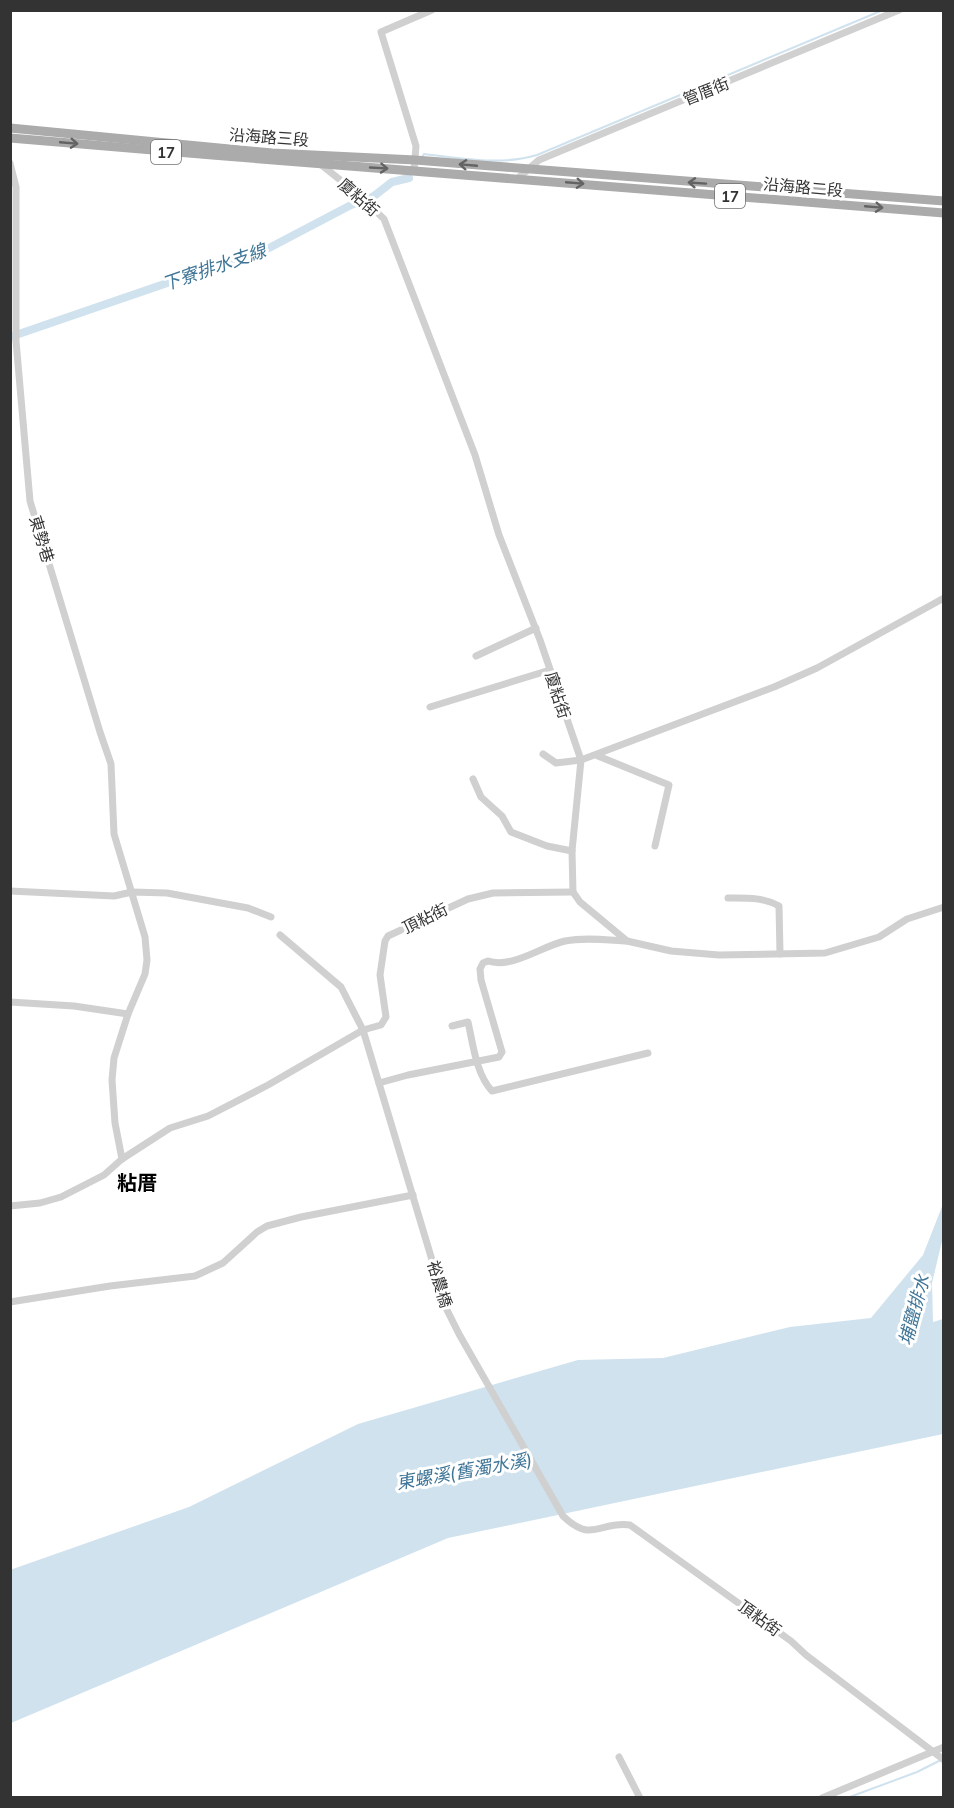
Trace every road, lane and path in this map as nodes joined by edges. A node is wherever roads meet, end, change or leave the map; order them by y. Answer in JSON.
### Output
{"nodes":[{"id":1,"x":432,"y":10,"type":"edge"},
{"id":2,"x":900,"y":10,"type":"edge"},
{"id":3,"x":10,"y":128,"type":"edge"},
{"id":4,"x":10,"y":138,"type":"edge"},
{"id":5,"x":189,"y":150,"type":"junction"},
{"id":6,"x":314,"y":156,"type":"junction"},
{"id":7,"x":415,"y":160,"type":"junction"},
{"id":8,"x":10,"y":163,"type":"edge"},
{"id":9,"x":321,"y":165,"type":"junction"},
{"id":10,"x":414,"y":170,"type":"junction"},
{"id":11,"x":526,"y":170,"type":"junction"},
{"id":12,"x":517,"y":179,"type":"junction"},
{"id":13,"x":944,"y":201,"type":"edge"},
{"id":14,"x":944,"y":213,"type":"edge"},
{"id":15,"x":944,"y":598,"type":"edge"},
{"id":16,"x":536,"y":628,"type":"junction"},
{"id":17,"x":476,"y":656,"type":"dead end"},
{"id":18,"x":550,"y":670,"type":"junction"},
{"id":19,"x":430,"y":706,"type":"dead end"},
{"id":20,"x":543,"y":754,"type":"dead end"},
{"id":21,"x":598,"y":756,"type":"junction"},
{"id":22,"x":581,"y":760,"type":"junction"},
{"id":23,"x":473,"y":779,"type":"dead end"},
{"id":24,"x":655,"y":846,"type":"dead end"},
{"id":25,"x":572,"y":851,"type":"junction"},
{"id":26,"x":10,"y":891,"type":"edge"},
{"id":27,"x":132,"y":892,"type":"junction"},
{"id":28,"x":573,"y":892,"type":"junction"},
{"id":29,"x":728,"y":898,"type":"dead end"},
{"id":30,"x":944,"y":907,"type":"edge"},
{"id":31,"x":271,"y":917,"type":"dead end"},
{"id":32,"x":280,"y":935,"type":"dead end"},
{"id":33,"x":627,"y":941,"type":"junction"},
{"id":34,"x":780,"y":954,"type":"junction"},
{"id":35,"x":10,"y":1002,"type":"edge"},
{"id":36,"x":128,"y":1014,"type":"junction"},
{"id":37,"x":452,"y":1026,"type":"dead end"},
{"id":38,"x":363,"y":1030,"type":"junction"},
{"id":39,"x":648,"y":1053,"type":"dead end"},
{"id":40,"x":478,"y":1061,"type":"junction"},
{"id":41,"x":380,"y":1083,"type":"junction"},
{"id":42,"x":122,"y":1159,"type":"junction"},
{"id":43,"x":413,"y":1196,"type":"junction"},
{"id":44,"x":10,"y":1206,"type":"edge"},
{"id":45,"x":10,"y":1302,"type":"edge"},
{"id":46,"x":563,"y":1516,"type":"joint"},
{"id":47,"x":944,"y":1748,"type":"edge"},
{"id":48,"x":932,"y":1752,"type":"junction"},
{"id":49,"x":619,"y":1757,"type":"dead end"},
{"id":50,"x":944,"y":1760,"type":"edge"},
{"id":51,"x":640,"y":1797,"type":"edge"},
{"id":52,"x":822,"y":1797,"type":"edge"}],
"edges":[{"from":1,"to":7,"type":"street"},
{"from":2,"to":11,"type":"street","name":"管厝街"},
{"from":3,"to":5,"type":"main road","name":"沿海路三段","number":"17"},
{"from":4,"to":5,"type":"main road","name":"沿海路三段","number":"17","one_way":true},
{"from":5,"to":6,"type":"main road","name":"沿海路三段","number":"17"},
{"from":5,"to":9,"type":"main road","name":"沿海路三段","number":"17"},
{"from":6,"to":7,"type":"main road","name":"沿海路三段","number":"17"},
{"from":6,"to":9,"type":"street","name":"廈粘街"},
{"from":7,"to":10,"type":"street"},
{"from":11,"to":7,"type":"main road","name":"沿海路三段","number":"17","one_way":true},
{"from":8,"to":27,"type":"street","name":"東勢巷"},
{"from":9,"to":10,"type":"main road","name":"沿海路三段","number":"17","one_way":true},
{"from":9,"to":16,"type":"street","name":"廈粘街"},
{"from":10,"to":12,"type":"main road","name":"沿海路三段","number":"17"},
{"from":11,"to":12,"type":"street","name":"管厝街"},
{"from":13,"to":11,"type":"main road","name":"沿海路二段","number":"17","one_way":true},
{"from":12,"to":14,"type":"main road","name":"沿海路二段","number":"17","one_way":true},
{"from":15,"to":21,"type":"street"},
{"from":16,"to":17,"type":"street"},
{"from":16,"to":18,"type":"street","name":"廈粘街"},
{"from":18,"to":19,"type":"street"},
{"from":18,"to":22,"type":"street","name":"廈粘街"},
{"from":20,"to":22,"type":"street"},
{"from":21,"to":22,"type":"street"},
{"from":21,"to":24,"type":"street"},
{"from":22,"to":25,"type":"street","name":"廈粘街"},
{"from":23,"to":25,"type":"street"},
{"from":25,"to":28,"type":"street","name":"廈粘街"},
{"from":26,"to":27,"type":"street"},
{"from":27,"to":31,"type":"street"},
{"from":27,"to":36,"type":"street"},
{"from":28,"to":33,"type":"street"},
{"from":28,"to":38,"type":"street","name":"頂粘街"},
{"from":29,"to":34,"type":"street"},
{"from":30,"to":34,"type":"street"},
{"from":32,"to":38,"type":"street"},
{"from":33,"to":34,"type":"street"},
{"from":33,"to":40,"type":"street"},
{"from":35,"to":36,"type":"street"},
{"from":36,"to":42,"type":"street"},
{"from":37,"to":40,"type":"street"},
{"from":38,"to":41,"type":"street","name":"裕農橋"},
{"from":38,"to":42,"type":"street","name":"頂粘街"},
{"from":39,"to":40,"type":"street"},
{"from":40,"to":41,"type":"street"},
{"from":41,"to":43,"type":"street","name":"裕農橋"},
{"from":42,"to":44,"type":"street","name":"頂粘街"},
{"from":43,"to":45,"type":"street"},
{"from":43,"to":46,"type":"street","name":"裕農橋"},
{"from":46,"to":48,"type":"street","name":"頂粘街"},
{"from":47,"to":48,"type":"street"},
{"from":48,"to":50,"type":"street","name":"頂粘街"},
{"from":48,"to":52,"type":"street"},
{"from":49,"to":51,"type":"street"}]}
